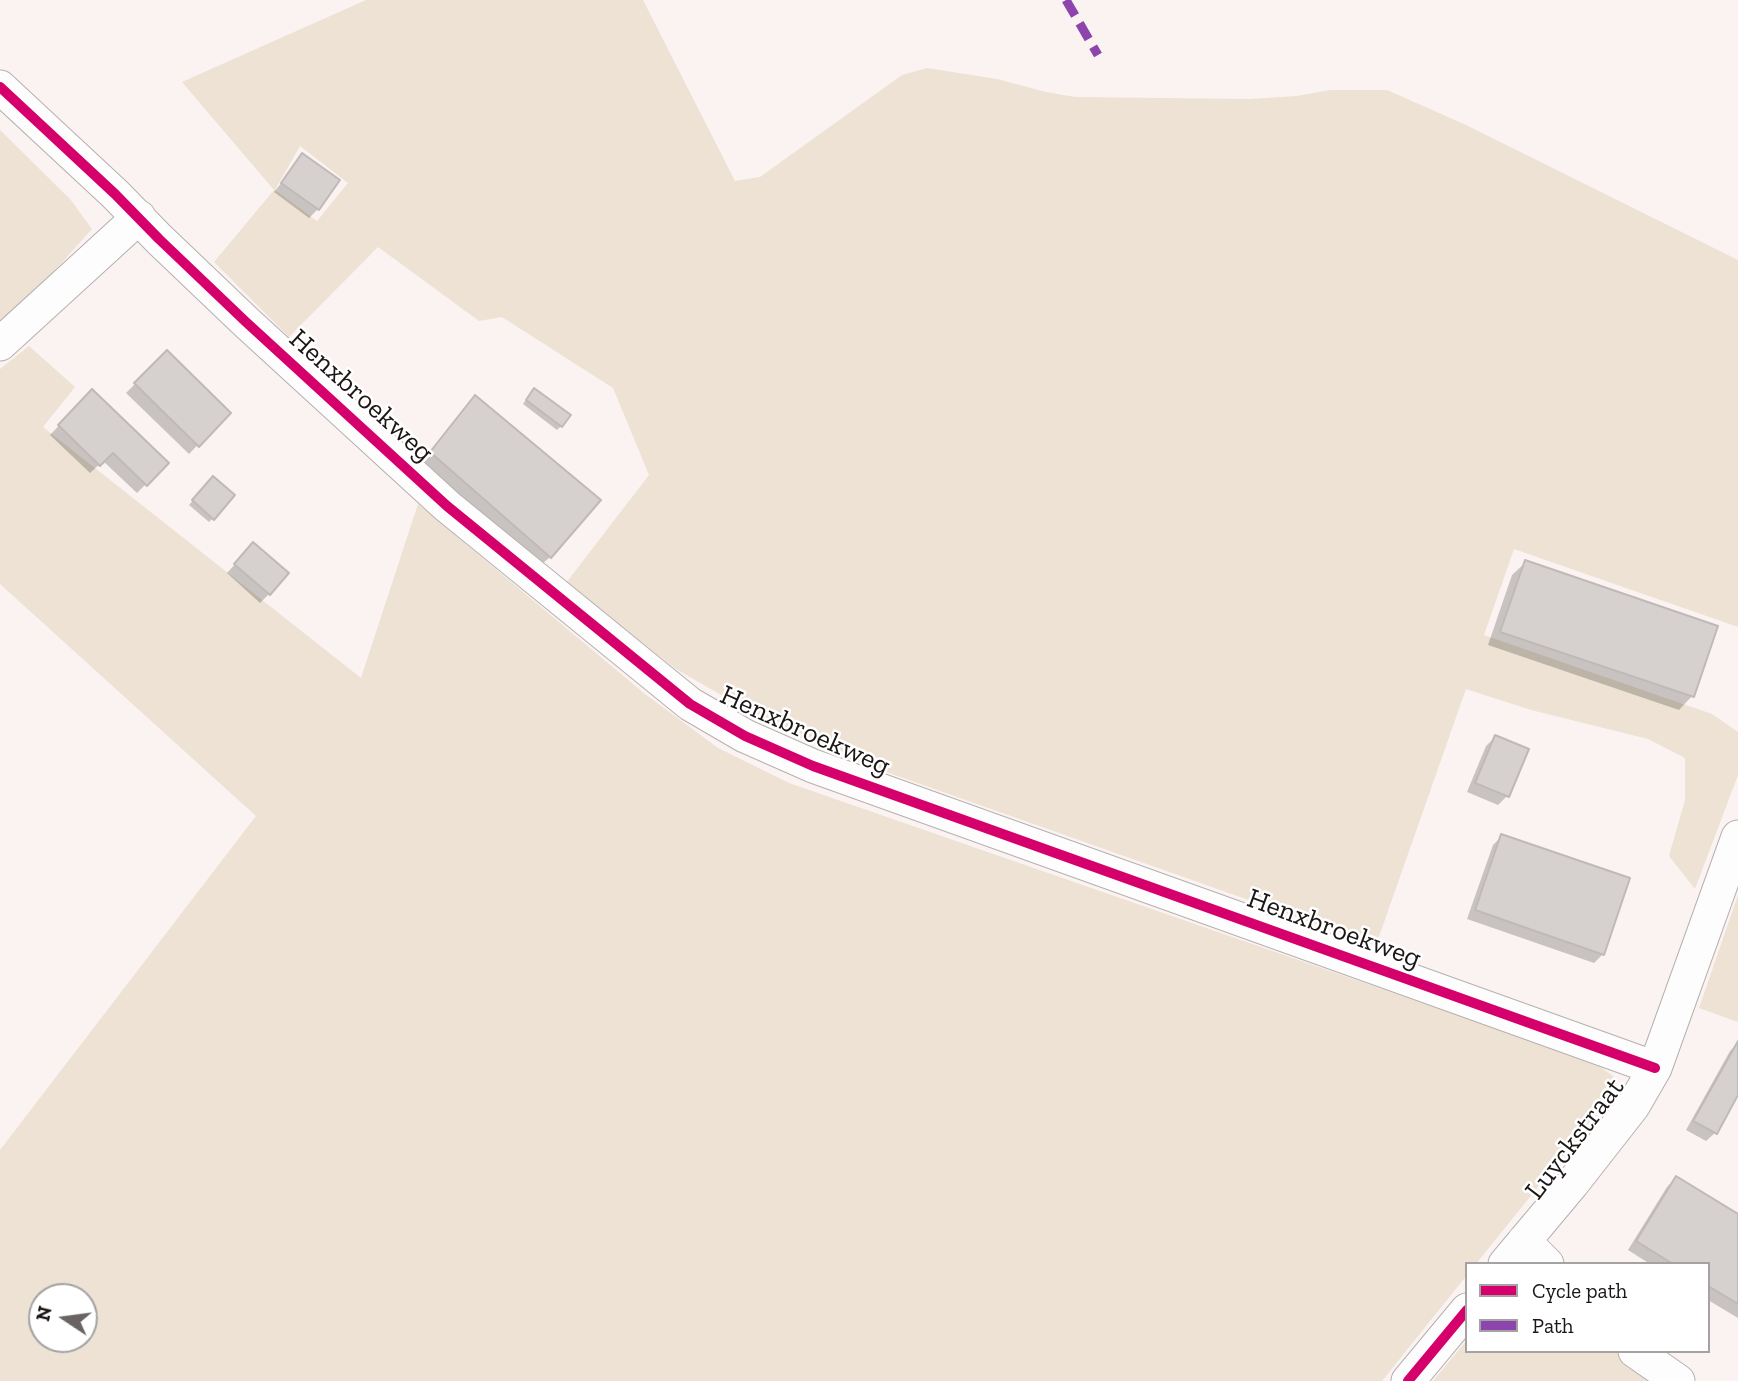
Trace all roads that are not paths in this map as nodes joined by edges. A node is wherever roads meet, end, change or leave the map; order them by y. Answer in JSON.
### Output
{"nodes":[{"id":1,"x":0,"y":87,"type":"edge"},
{"id":2,"x":139,"y":217,"type":"junction"},
{"id":3,"x":0,"y":344,"type":"edge"},
{"id":4,"x":1738,"y":836,"type":"edge"},
{"id":5,"x":1656,"y":1068,"type":"junction"},
{"id":6,"x":1525,"y":1256,"type":"edge"},
{"id":7,"x":1465,"y":1312,"type":"edge"},
{"id":8,"x":1638,"y":1353,"type":"edge"},
{"id":9,"x":1408,"y":1381,"type":"edge"},
{"id":10,"x":1678,"y":1381,"type":"edge"}],
"edges":[{"from":1,"to":2,"type":"street","name":"Henxbroekweg"},
{"from":2,"to":3,"type":"street"},
{"from":2,"to":5,"type":"street","name":"Henxbroekweg"},
{"from":4,"to":5,"type":"street","name":"Luyckstraat"},
{"from":5,"to":6,"type":"street","name":"Luyckstraat"},
{"from":7,"to":9,"type":"street"},
{"from":8,"to":10,"type":"street"}]}
